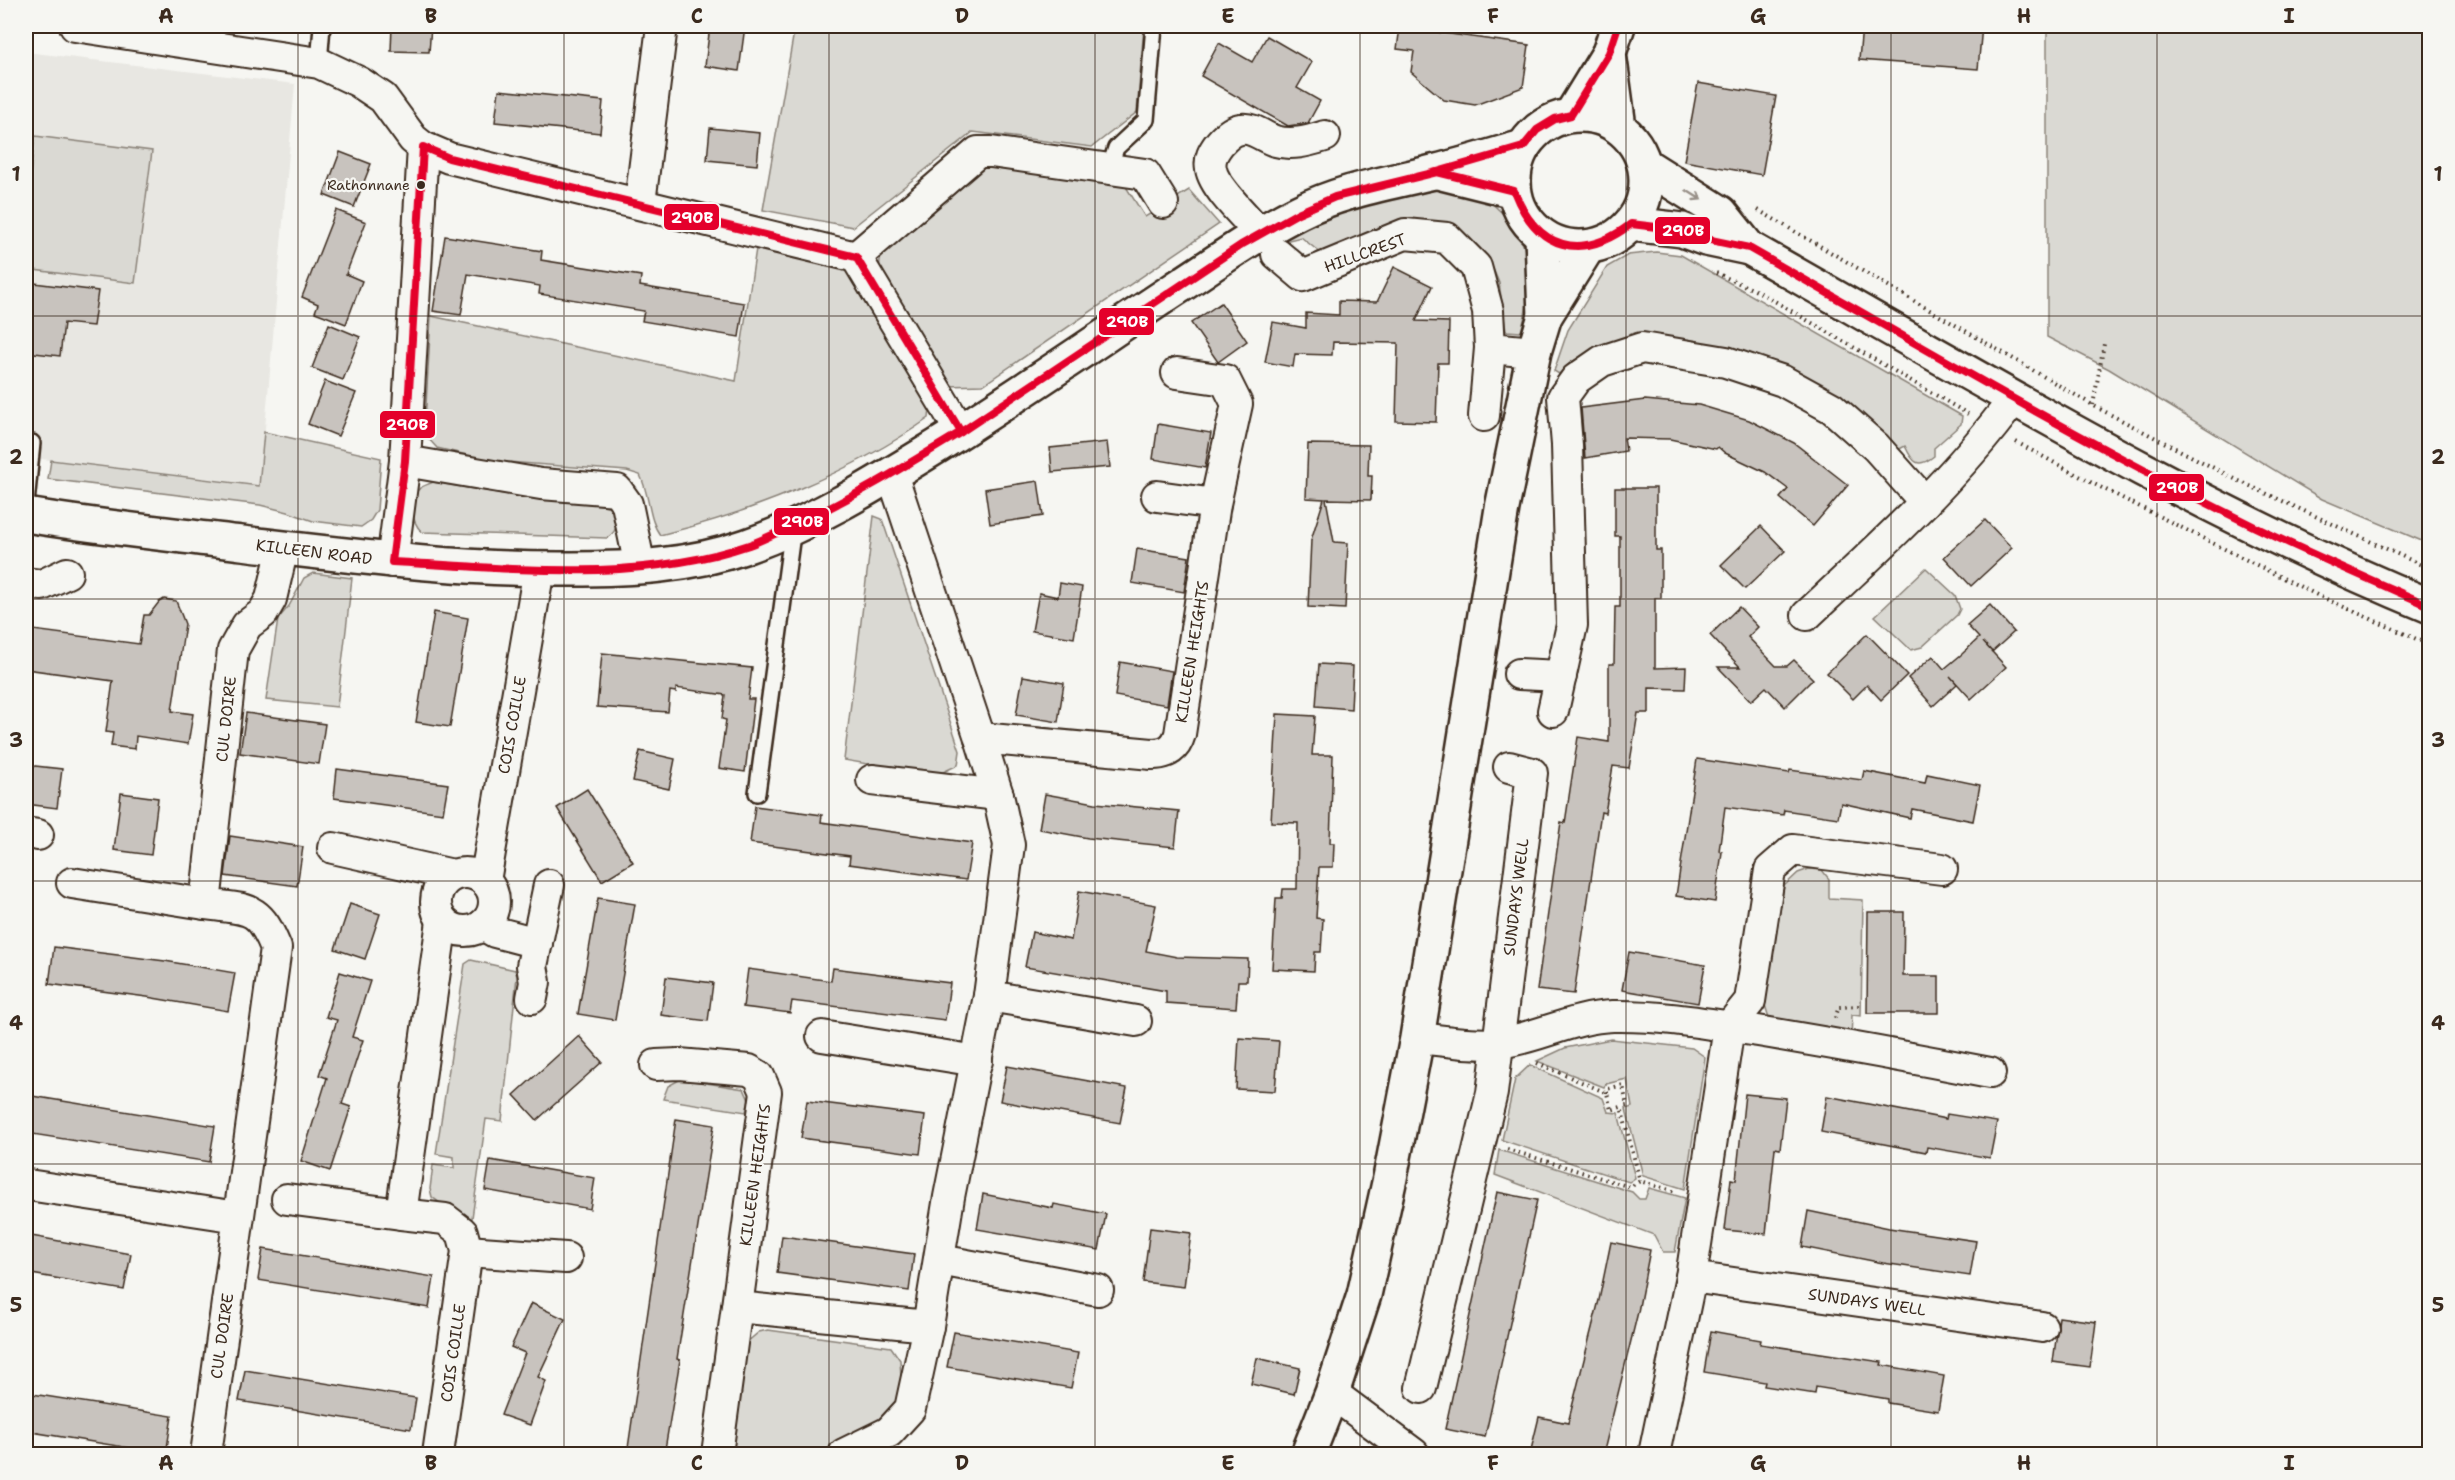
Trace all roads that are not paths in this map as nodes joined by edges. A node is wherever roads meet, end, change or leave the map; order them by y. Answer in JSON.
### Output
{"nodes":[{"id":1,"x":75,"y":26,"type":"edge"},
{"id":2,"x":322,"y":26,"type":"edge"},
{"id":3,"x":662,"y":26,"type":"edge"},
{"id":4,"x":1154,"y":26,"type":"edge"},
{"id":5,"x":1613,"y":39,"type":"edge"},
{"id":6,"x":320,"y":63,"type":"junction"},
{"id":7,"x":1571,"y":115,"type":"junction"},
{"id":8,"x":1619,"y":127,"type":"junction"},
{"id":9,"x":1325,"y":136,"type":"dead end"},
{"id":10,"x":423,"y":147,"type":"junction"},
{"id":11,"x":1523,"y":147,"type":"junction"},
{"id":12,"x":1645,"y":165,"type":"junction"},
{"id":13,"x":1109,"y":169,"type":"junction"},
{"id":14,"x":1437,"y":172,"type":"junction"},
{"id":15,"x":1514,"y":191,"type":"junction"},
{"id":16,"x":1162,"y":202,"type":"dead end"},
{"id":17,"x":640,"y":203,"type":"junction"},
{"id":18,"x":1631,"y":224,"type":"junction"},
{"id":19,"x":1542,"y":236,"type":"junction"},
{"id":20,"x":1269,"y":244,"type":"junction"},
{"id":21,"x":1588,"y":247,"type":"junction"},
{"id":22,"x":1749,"y":248,"type":"junction"},
{"id":23,"x":856,"y":257,"type":"junction"},
{"id":24,"x":1545,"y":316,"type":"junction"},
{"id":25,"x":1490,"y":348,"type":"junction"},
{"id":26,"x":1534,"y":352,"type":"junction"},
{"id":27,"x":1177,"y":373,"type":"dead end"},
{"id":28,"x":2013,"y":400,"type":"junction"},
{"id":29,"x":1484,"y":416,"type":"dead end"},
{"id":30,"x":961,"y":432,"type":"junction"},
{"id":31,"x":32,"y":443,"type":"dead end"},
{"id":32,"x":405,"y":461,"type":"junction"},
{"id":33,"x":892,"y":474,"type":"junction"},
{"id":34,"x":1157,"y":496,"type":"dead end"},
{"id":35,"x":1925,"y":502,"type":"junction"},
{"id":36,"x":26,"y":503,"type":"edge"},
{"id":37,"x":1215,"y":504,"type":"junction"},
{"id":38,"x":26,"y":515,"type":"edge"},
{"id":39,"x":794,"y":527,"type":"junction"},
{"id":40,"x":283,"y":548,"type":"junction"},
{"id":41,"x":392,"y":562,"type":"junction"},
{"id":42,"x":640,"y":567,"type":"junction"},
{"id":43,"x":539,"y":569,"type":"junction"},
{"id":44,"x":67,"y":573,"type":"dead end"},
{"id":45,"x":26,"y":583,"type":"edge"},
{"id":46,"x":2430,"y":606,"type":"edge"},
{"id":47,"x":1807,"y":615,"type":"dead end"},
{"id":48,"x":1519,"y":674,"type":"dead end"},
{"id":49,"x":1561,"y":676,"type":"junction"},
{"id":50,"x":1552,"y":711,"type":"dead end"},
{"id":51,"x":980,"y":738,"type":"junction"},
{"id":52,"x":1509,"y":767,"type":"dead end"},
{"id":53,"x":872,"y":780,"type":"dead end"},
{"id":54,"x":757,"y":793,"type":"dead end"},
{"id":55,"x":998,"y":795,"type":"junction"},
{"id":56,"x":333,"y":848,"type":"dead end"},
{"id":57,"x":1942,"y":869,"type":"dead end"},
{"id":58,"x":453,"y":875,"type":"junction"},
{"id":59,"x":485,"y":881,"type":"junction"},
{"id":60,"x":72,"y":883,"type":"dead end"},
{"id":61,"x":549,"y":885,"type":"dead end"},
{"id":62,"x":205,"y":903,"type":"junction"},
{"id":63,"x":442,"y":921,"type":"junction"},
{"id":64,"x":483,"y":925,"type":"junction"},
{"id":65,"x":537,"y":943,"type":"junction"},
{"id":66,"x":989,"y":996,"type":"junction"},
{"id":67,"x":532,"y":998,"type":"dead end"},
{"id":68,"x":1136,"y":1021,"type":"dead end"},
{"id":69,"x":1729,"y":1027,"type":"junction"},
{"id":70,"x":822,"y":1036,"type":"dead end"},
{"id":71,"x":1417,"y":1038,"type":"junction"},
{"id":72,"x":1497,"y":1043,"type":"junction"},
{"id":73,"x":977,"y":1061,"type":"junction"},
{"id":74,"x":657,"y":1065,"type":"dead end"},
{"id":75,"x":1990,"y":1073,"type":"dead end"},
{"id":76,"x":28,"y":1185,"type":"dead end"},
{"id":77,"x":287,"y":1199,"type":"dead end"},
{"id":78,"x":401,"y":1214,"type":"junction"},
{"id":79,"x":238,"y":1217,"type":"junction"},
{"id":80,"x":467,"y":1251,"type":"junction"},
{"id":81,"x":566,"y":1258,"type":"dead end"},
{"id":82,"x":940,"y":1260,"type":"junction"},
{"id":83,"x":1691,"y":1277,"type":"junction"},
{"id":84,"x":1098,"y":1290,"type":"dead end"},
{"id":85,"x":738,"y":1307,"type":"junction"},
{"id":86,"x":928,"y":1326,"type":"junction"},
{"id":87,"x":2042,"y":1327,"type":"dead end"},
{"id":88,"x":1421,"y":1388,"type":"dead end"},
{"id":89,"x":1332,"y":1394,"type":"junction"},
{"id":90,"x":206,"y":1455,"type":"edge"},
{"id":91,"x":438,"y":1455,"type":"edge"},
{"id":92,"x":717,"y":1455,"type":"edge"},
{"id":93,"x":844,"y":1455,"type":"edge"},
{"id":94,"x":1308,"y":1455,"type":"edge"},
{"id":95,"x":1414,"y":1455,"type":"edge"},
{"id":96,"x":1654,"y":1455,"type":"edge"}],
"edges":[{"from":1,"to":6,"type":"street"},
{"from":2,"to":6,"type":"lane"},
{"from":3,"to":17,"type":"street"},
{"from":4,"to":13,"type":"lane"},
{"from":5,"to":7,"type":"main road"},
{"from":5,"to":8,"type":"main road"},
{"from":6,"to":10,"type":"street"},
{"from":7,"to":8,"type":"main road"},
{"from":7,"to":11,"type":"main road"},
{"from":8,"to":12,"type":"main road"},
{"from":9,"to":20,"type":"street"},
{"from":10,"to":17,"type":"street"},
{"from":10,"to":32,"type":"street"},
{"from":11,"to":14,"type":"main road","name":"KILLEEN ROAD"},
{"from":11,"to":15,"type":"main road"},
{"from":12,"to":18,"type":"main road"},
{"from":12,"to":22,"type":"main road","one_way":true},
{"from":13,"to":16,"type":"street"},
{"from":13,"to":23,"type":"street"},
{"from":14,"to":15,"type":"main road"},
{"from":14,"to":20,"type":"main road","name":"KILLEEN ROAD"},
{"from":15,"to":19,"type":"main road"},
{"from":17,"to":23,"type":"street"},
{"from":18,"to":21,"type":"main road"},
{"from":18,"to":22,"type":"main road"},
{"from":19,"to":21,"type":"main road"},
{"from":19,"to":24,"type":"main road"},
{"from":20,"to":25,"type":"street","name":"HILLCREST"},
{"from":20,"to":30,"type":"main road","name":"KILLEEN ROAD"},
{"from":21,"to":24,"type":"main road"},
{"from":22,"to":28,"type":"main road"},
{"from":23,"to":30,"type":"street"},
{"from":24,"to":26,"type":"main road"},
{"from":25,"to":26,"type":"street"},
{"from":25,"to":29,"type":"street","name":"HILLCREST"},
{"from":26,"to":71,"type":"main road"},
{"from":27,"to":37,"type":"street","name":"KILLEEN HEIGHTS"},
{"from":28,"to":35,"type":"street"},
{"from":28,"to":46,"type":"main road"},
{"from":30,"to":33,"type":"main road","name":"KILLEEN ROAD"},
{"from":31,"to":36,"type":"lane"},
{"from":32,"to":41,"type":"street"},
{"from":32,"to":42,"type":"street"},
{"from":33,"to":39,"type":"main road","name":"KILLEEN ROAD"},
{"from":33,"to":51,"type":"street"},
{"from":34,"to":37,"type":"street"},
{"from":35,"to":47,"type":"street"},
{"from":35,"to":49,"type":"street"},
{"from":37,"to":51,"type":"street","name":"KILLEEN HEIGHTS"},
{"from":38,"to":40,"type":"main road","name":"KILLEEN ROAD"},
{"from":39,"to":42,"type":"main road","name":"KILLEEN ROAD"},
{"from":39,"to":54,"type":"lane"},
{"from":40,"to":41,"type":"main road","name":"KILLEEN ROAD"},
{"from":40,"to":62,"type":"street","name":"CUL DOIRE"},
{"from":41,"to":43,"type":"main road","name":"KILLEEN ROAD"},
{"from":42,"to":43,"type":"main road","name":"KILLEEN ROAD"},
{"from":43,"to":59,"type":"street","name":"COIS COILLE"},
{"from":44,"to":45,"type":"street"},
{"from":48,"to":49,"type":"street"},
{"from":49,"to":50,"type":"street"},
{"from":51,"to":55,"type":"street"},
{"from":52,"to":72,"type":"street","name":"SUNDAYS WELL"},
{"from":53,"to":55,"type":"street"},
{"from":55,"to":66,"type":"street"},
{"from":56,"to":58,"type":"street"},
{"from":57,"to":69,"type":"street"},
{"from":58,"to":59,"type":"street"},
{"from":58,"to":63,"type":"street"},
{"from":59,"to":64,"type":"street"},
{"from":60,"to":62,"type":"street","name":"CUL DOIRE"},
{"from":61,"to":65,"type":"street"},
{"from":62,"to":79,"type":"street","name":"CUL DOIRE"},
{"from":63,"to":64,"type":"street"},
{"from":63,"to":78,"type":"street"},
{"from":64,"to":65,"type":"street"},
{"from":65,"to":67,"type":"street"},
{"from":66,"to":68,"type":"street"},
{"from":66,"to":73,"type":"street"},
{"from":69,"to":72,"type":"street"},
{"from":69,"to":75,"type":"street"},
{"from":69,"to":83,"type":"street"},
{"from":70,"to":73,"type":"street"},
{"from":71,"to":72,"type":"street"},
{"from":71,"to":89,"type":"main road"},
{"from":72,"to":88,"type":"street","name":"SUNDAYS WELL"},
{"from":73,"to":82,"type":"street"},
{"from":74,"to":85,"type":"street","name":"KILLEEN HEIGHTS"},
{"from":76,"to":79,"type":"street"},
{"from":77,"to":78,"type":"street"},
{"from":78,"to":80,"type":"street"},
{"from":79,"to":90,"type":"street","name":"CUL DOIRE"},
{"from":80,"to":81,"type":"street"},
{"from":80,"to":91,"type":"street","name":"COIS COILLE"},
{"from":82,"to":84,"type":"street"},
{"from":82,"to":86,"type":"street"},
{"from":83,"to":87,"type":"street","name":"SUNDAYS WELL"},
{"from":83,"to":96,"type":"street"},
{"from":85,"to":86,"type":"street"},
{"from":85,"to":92,"type":"street","name":"KILLEEN HEIGHTS"},
{"from":86,"to":93,"type":"street"},
{"from":89,"to":94,"type":"main road"},
{"from":89,"to":95,"type":"street"}]}
